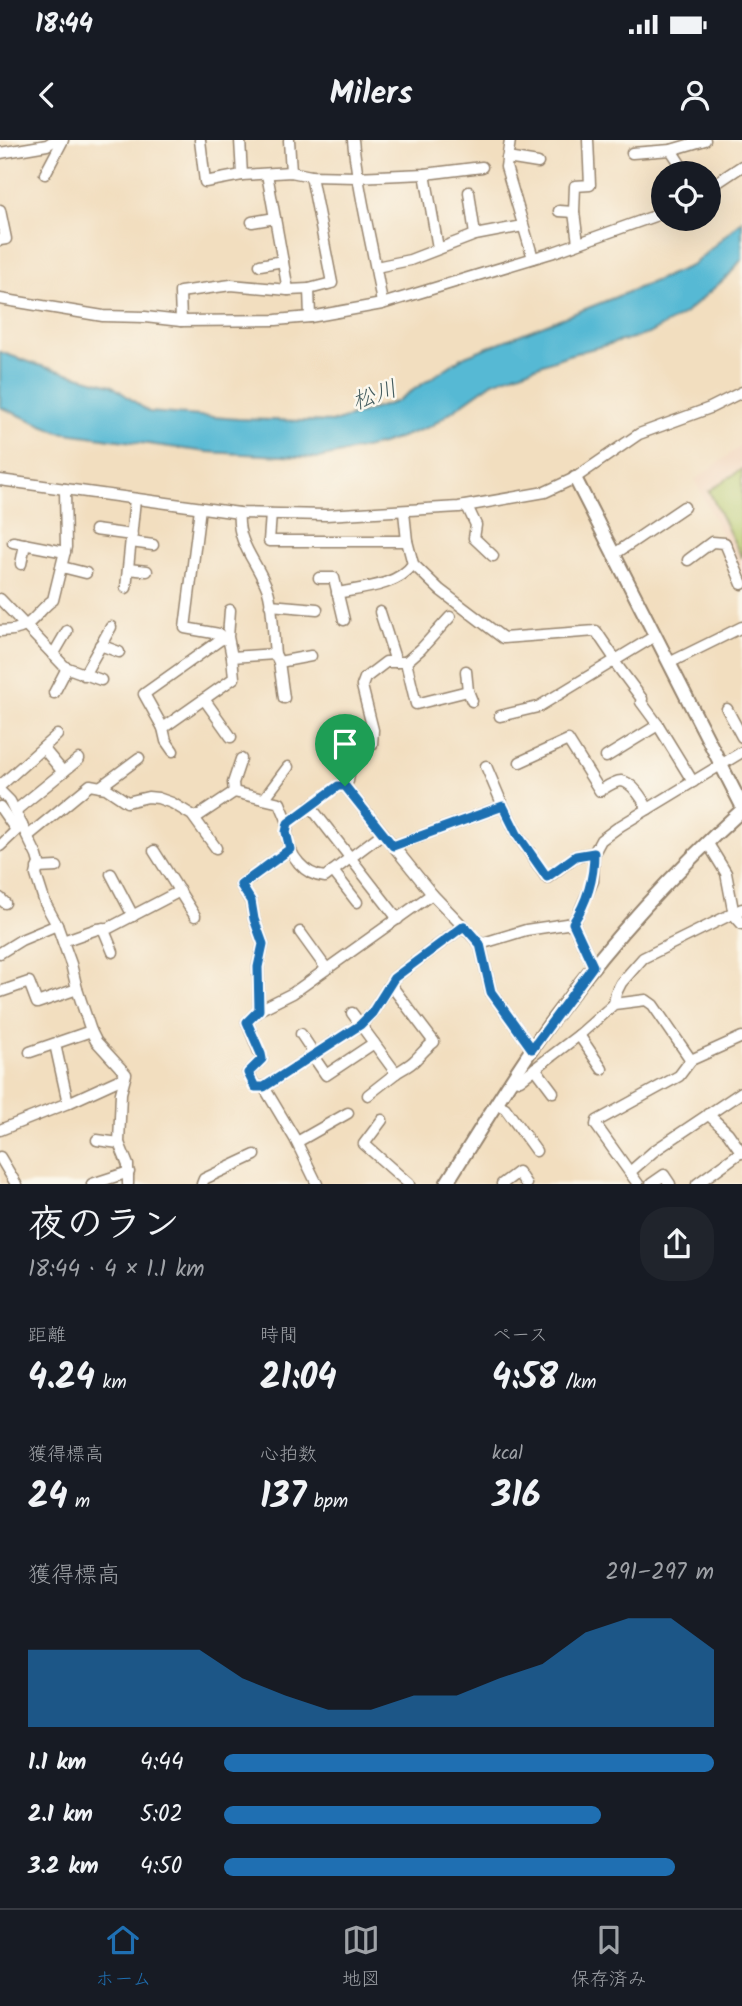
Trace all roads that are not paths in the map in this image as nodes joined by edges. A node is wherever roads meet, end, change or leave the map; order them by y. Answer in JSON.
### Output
{"nodes":[{"id":1,"x":55,"y":140,"type":"edge"},
{"id":2,"x":63,"y":140,"type":"edge"},
{"id":3,"x":200,"y":140,"type":"edge"},
{"id":4,"x":240,"y":140,"type":"edge"},
{"id":5,"x":289,"y":140,"type":"edge"},
{"id":6,"x":352,"y":140,"type":"edge"},
{"id":7,"x":510,"y":140,"type":"edge"},
{"id":8,"x":588,"y":140,"type":"edge"},
{"id":9,"x":705,"y":140,"type":"edge"},
{"id":10,"x":671,"y":150,"type":"junction"},
{"id":11,"x":0,"y":153,"type":"edge"},
{"id":12,"x":632,"y":153,"type":"dead end"},
{"id":13,"x":508,"y":158,"type":"junction"},
{"id":14,"x":678,"y":161,"type":"edge"},
{"id":15,"x":538,"y":163,"type":"dead end"},
{"id":16,"x":742,"y":166,"type":"edge"},
{"id":17,"x":482,"y":167,"type":"dead end"},
{"id":18,"x":291,"y":172,"type":"junction"},
{"id":19,"x":46,"y":174,"type":"dead end"},
{"id":20,"x":267,"y":174,"type":"junction"},
{"id":21,"x":425,"y":174,"type":"junction"},
{"id":22,"x":242,"y":175,"type":"junction"},
{"id":23,"x":312,"y":176,"type":"junction"},
{"id":24,"x":356,"y":177,"type":"junction"},
{"id":25,"x":721,"y":180,"type":"edge"},
{"id":26,"x":469,"y":192,"type":"dead end"},
{"id":27,"x":0,"y":211,"type":"edge"},
{"id":28,"x":559,"y":211,"type":"dead end"},
{"id":29,"x":574,"y":212,"type":"junction"},
{"id":30,"x":275,"y":218,"type":"junction"},
{"id":31,"x":651,"y":218,"type":"edge"},
{"id":32,"x":252,"y":222,"type":"dead end"},
{"id":33,"x":523,"y":226,"type":"junction"},
{"id":34,"x":475,"y":235,"type":"junction"},
{"id":35,"x":0,"y":240,"type":"edge"},
{"id":36,"x":578,"y":243,"type":"junction"},
{"id":37,"x":438,"y":248,"type":"junction"},
{"id":38,"x":533,"y":258,"type":"junction"},
{"id":39,"x":283,"y":261,"type":"junction"},
{"id":40,"x":260,"y":265,"type":"dead end"},
{"id":41,"x":376,"y":267,"type":"junction"},
{"id":42,"x":309,"y":289,"type":"junction"},
{"id":43,"x":288,"y":290,"type":"junction"},
{"id":44,"x":0,"y":299,"type":"edge"},
{"id":45,"x":382,"y":304,"type":"junction"},
{"id":46,"x":310,"y":317,"type":"junction"},
{"id":47,"x":181,"y":320,"type":"junction"},
{"id":48,"x":742,"y":392,"type":"edge"},
{"id":49,"x":575,"y":478,"type":"junction"},
{"id":50,"x":0,"y":480,"type":"edge"},
{"id":51,"x":65,"y":489,"type":"junction"},
{"id":52,"x":135,"y":499,"type":"junction"},
{"id":53,"x":467,"y":506,"type":"junction"},
{"id":54,"x":684,"y":507,"type":"dead end"},
{"id":55,"x":200,"y":508,"type":"junction"},
{"id":56,"x":404,"y":512,"type":"junction"},
{"id":57,"x":239,"y":513,"type":"junction"},
{"id":58,"x":271,"y":514,"type":"junction"},
{"id":59,"x":95,"y":530,"type":"dead end"},
{"id":60,"x":131,"y":539,"type":"junction"},
{"id":61,"x":407,"y":541,"type":"junction"},
{"id":62,"x":13,"y":542,"type":"dead end"},
{"id":63,"x":25,"y":544,"type":"junction"},
{"id":64,"x":153,"y":545,"type":"dead end"},
{"id":65,"x":65,"y":552,"type":"junction"},
{"id":66,"x":613,"y":555,"type":"junction"},
{"id":67,"x":493,"y":556,"type":"dead end"},
{"id":68,"x":688,"y":560,"type":"dead end"},
{"id":69,"x":21,"y":564,"type":"dead end"},
{"id":70,"x":413,"y":564,"type":"junction"},
{"id":71,"x":62,"y":567,"type":"junction"},
{"id":72,"x":128,"y":569,"type":"junction"},
{"id":73,"x":147,"y":571,"type":"dead end"},
{"id":74,"x":86,"y":573,"type":"dead end"},
{"id":75,"x":319,"y":578,"type":"dead end"},
{"id":76,"x":742,"y":583,"type":"edge"},
{"id":77,"x":126,"y":588,"type":"dead end"},
{"id":78,"x":337,"y":593,"type":"junction"},
{"id":79,"x":0,"y":599,"type":"edge"},
{"id":80,"x":270,"y":605,"type":"junction"},
{"id":81,"x":317,"y":609,"type":"dead end"},
{"id":82,"x":230,"y":610,"type":"dead end"},
{"id":83,"x":380,"y":612,"type":"dead end"},
{"id":84,"x":450,"y":617,"type":"dead end"},
{"id":85,"x":344,"y":620,"type":"dead end"},
{"id":86,"x":25,"y":625,"type":"junction"},
{"id":87,"x":742,"y":626,"type":"edge"},
{"id":88,"x":111,"y":627,"type":"dead end"},
{"id":89,"x":0,"y":631,"type":"edge"},
{"id":90,"x":67,"y":631,"type":"dead end"},
{"id":91,"x":655,"y":636,"type":"junction"},
{"id":92,"x":225,"y":638,"type":"junction"},
{"id":93,"x":100,"y":645,"type":"junction"},
{"id":94,"x":119,"y":652,"type":"dead end"},
{"id":95,"x":53,"y":655,"type":"junction"},
{"id":96,"x":311,"y":656,"type":"dead end"},
{"id":97,"x":232,"y":657,"type":"junction"},
{"id":98,"x":277,"y":658,"type":"junction"},
{"id":99,"x":615,"y":659,"type":"junction"},
{"id":100,"x":401,"y":662,"type":"junction"},
{"id":101,"x":669,"y":663,"type":"junction"},
{"id":102,"x":67,"y":668,"type":"junction"},
{"id":103,"x":466,"y":671,"type":"dead end"},
{"id":104,"x":83,"y":675,"type":"junction"},
{"id":105,"x":101,"y":680,"type":"dead end"},
{"id":106,"x":54,"y":693,"type":"dead end"},
{"id":107,"x":284,"y":698,"type":"dead end"},
{"id":108,"x":204,"y":699,"type":"junction"},
{"id":109,"x":727,"y":709,"type":"dead end"},
{"id":110,"x":500,"y":716,"type":"dead end"},
{"id":111,"x":658,"y":725,"type":"junction"},
{"id":112,"x":163,"y":728,"type":"junction"},
{"id":113,"x":57,"y":735,"type":"dead end"},
{"id":114,"x":231,"y":737,"type":"dead end"},
{"id":115,"x":742,"y":737,"type":"edge"},
{"id":116,"x":43,"y":748,"type":"junction"},
{"id":117,"x":173,"y":751,"type":"dead end"},
{"id":118,"x":742,"y":752,"type":"edge"},
{"id":119,"x":606,"y":757,"type":"dead end"},
{"id":120,"x":139,"y":758,"type":"dead end"},
{"id":121,"x":79,"y":759,"type":"dead end"},
{"id":122,"x":241,"y":759,"type":"dead end"},
{"id":123,"x":520,"y":762,"type":"dead end"},
{"id":124,"x":720,"y":764,"type":"junction"},
{"id":125,"x":486,"y":766,"type":"dead end"},
{"id":126,"x":288,"y":767,"type":"dead end"},
{"id":127,"x":63,"y":772,"type":"junction"},
{"id":128,"x":693,"y":782,"type":"junction"},
{"id":129,"x":345,"y":786,"type":"junction"},
{"id":130,"x":100,"y":787,"type":"junction"},
{"id":131,"x":0,"y":788,"type":"edge"},
{"id":132,"x":234,"y":792,"type":"junction"},
{"id":133,"x":264,"y":799,"type":"junction"},
{"id":134,"x":310,"y":806,"type":"junction"},
{"id":135,"x":503,"y":806,"type":"junction"},
{"id":136,"x":0,"y":807,"type":"edge"},
{"id":137,"x":742,"y":808,"type":"edge"},
{"id":138,"x":648,"y":810,"type":"junction"},
{"id":139,"x":15,"y":811,"type":"junction"},
{"id":140,"x":195,"y":818,"type":"junction"},
{"id":141,"x":288,"y":823,"type":"junction"},
{"id":142,"x":19,"y":828,"type":"junction"},
{"id":143,"x":383,"y":833,"type":"junction"},
{"id":144,"x":28,"y":836,"type":"junction"},
{"id":145,"x":707,"y":842,"type":"junction"},
{"id":146,"x":0,"y":846,"type":"edge"},
{"id":147,"x":393,"y":846,"type":"junction"},
{"id":148,"x":216,"y":848,"type":"dead end"},
{"id":149,"x":290,"y":849,"type":"junction"},
{"id":150,"x":154,"y":850,"type":"dead end"},
{"id":151,"x":594,"y":853,"type":"junction"},
{"id":152,"x":351,"y":858,"type":"junction"},
{"id":153,"x":57,"y":867,"type":"dead end"},
{"id":154,"x":37,"y":868,"type":"junction"},
{"id":155,"x":334,"y":871,"type":"junction"},
{"id":156,"x":111,"y":874,"type":"dead end"},
{"id":157,"x":180,"y":891,"type":"junction"},
{"id":158,"x":432,"y":894,"type":"junction"},
{"id":159,"x":357,"y":902,"type":"dead end"},
{"id":160,"x":738,"y":910,"type":"edge"},
{"id":161,"x":133,"y":916,"type":"junction"},
{"id":162,"x":195,"y":916,"type":"dead end"},
{"id":163,"x":398,"y":919,"type":"junction"},
{"id":164,"x":573,"y":923,"type":"junction"},
{"id":165,"x":742,"y":924,"type":"edge"},
{"id":166,"x":57,"y":925,"type":"junction"},
{"id":167,"x":464,"y":926,"type":"junction"},
{"id":168,"x":103,"y":928,"type":"junction"},
{"id":169,"x":300,"y":932,"type":"dead end"},
{"id":170,"x":63,"y":941,"type":"junction"},
{"id":171,"x":480,"y":944,"type":"junction"},
{"id":172,"x":113,"y":952,"type":"dead end"},
{"id":173,"x":0,"y":953,"type":"edge"},
{"id":174,"x":593,"y":966,"type":"junction"},
{"id":175,"x":326,"y":968,"type":"junction"},
{"id":176,"x":390,"y":984,"type":"junction"},
{"id":177,"x":77,"y":989,"type":"junction"},
{"id":178,"x":0,"y":992,"type":"edge"},
{"id":179,"x":614,"y":1004,"type":"junction"},
{"id":180,"x":259,"y":1010,"type":"junction"},
{"id":181,"x":352,"y":1013,"type":"dead end"},
{"id":182,"x":360,"y":1025,"type":"junction"},
{"id":183,"x":91,"y":1031,"type":"junction"},
{"id":184,"x":300,"y":1034,"type":"dead end"},
{"id":185,"x":579,"y":1035,"type":"junction"},
{"id":186,"x":742,"y":1037,"type":"edge"},
{"id":187,"x":374,"y":1043,"type":"junction"},
{"id":188,"x":55,"y":1044,"type":"junction"},
{"id":189,"x":532,"y":1049,"type":"junction"},
{"id":190,"x":30,"y":1052,"type":"dead end"},
{"id":191,"x":314,"y":1056,"type":"junction"},
{"id":192,"x":691,"y":1060,"type":"junction"},
{"id":193,"x":535,"y":1068,"type":"junction"},
{"id":194,"x":602,"y":1069,"type":"dead end"},
{"id":195,"x":396,"y":1073,"type":"junction"},
{"id":196,"x":125,"y":1077,"type":"junction"},
{"id":197,"x":513,"y":1079,"type":"junction"},
{"id":198,"x":264,"y":1087,"type":"junction"},
{"id":199,"x":553,"y":1091,"type":"dead end"},
{"id":200,"x":742,"y":1092,"type":"edge"},
{"id":201,"x":368,"y":1095,"type":"dead end"},
{"id":202,"x":68,"y":1103,"type":"junction"},
{"id":203,"x":497,"y":1104,"type":"junction"},
{"id":204,"x":348,"y":1114,"type":"dead end"},
{"id":205,"x":708,"y":1114,"type":"junction"},
{"id":206,"x":382,"y":1120,"type":"dead end"},
{"id":207,"x":0,"y":1130,"type":"edge"},
{"id":208,"x":97,"y":1140,"type":"dead end"},
{"id":209,"x":297,"y":1142,"type":"junction"},
{"id":210,"x":119,"y":1143,"type":"junction"},
{"id":211,"x":536,"y":1151,"type":"dead end"},
{"id":212,"x":741,"y":1153,"type":"edge"},
{"id":213,"x":255,"y":1155,"type":"dead end"},
{"id":214,"x":0,"y":1157,"type":"edge"},
{"id":215,"x":129,"y":1172,"type":"junction"},
{"id":216,"x":630,"y":1172,"type":"junction"},
{"id":217,"x":16,"y":1184,"type":"edge"},
{"id":218,"x":92,"y":1184,"type":"edge"},
{"id":219,"x":128,"y":1184,"type":"edge"},
{"id":220,"x":202,"y":1184,"type":"edge"},
{"id":221,"x":317,"y":1184,"type":"edge"},
{"id":222,"x":409,"y":1184,"type":"edge"},
{"id":223,"x":446,"y":1184,"type":"edge"},
{"id":224,"x":502,"y":1184,"type":"edge"},
{"id":225,"x":526,"y":1184,"type":"edge"},
{"id":226,"x":638,"y":1184,"type":"edge"},
{"id":227,"x":651,"y":1184,"type":"edge"},
{"id":228,"x":670,"y":1184,"type":"edge"},
{"id":229,"x":697,"y":1184,"type":"edge"}],
"edges":[{"from":1,"to":11,"type":"street"},
{"from":2,"to":19,"type":"street"},
{"from":3,"to":22,"type":"street"},
{"from":4,"to":22,"type":"street"},
{"from":5,"to":18,"type":"street"},
{"from":6,"to":24,"type":"street"},
{"from":7,"to":13,"type":"street"},
{"from":8,"to":29,"type":"street"},
{"from":9,"to":10,"type":"street"},
{"from":10,"to":12,"type":"street"},
{"from":10,"to":14,"type":"street"},
{"from":13,"to":15,"type":"street"},
{"from":13,"to":33,"type":"street"},
{"from":16,"to":25,"type":"street"},
{"from":17,"to":21,"type":"street"},
{"from":18,"to":20,"type":"street"},
{"from":18,"to":23,"type":"street"},
{"from":20,"to":22,"type":"street"},
{"from":20,"to":30,"type":"street"},
{"from":21,"to":24,"type":"street"},
{"from":21,"to":37,"type":"street"},
{"from":23,"to":24,"type":"street"},
{"from":23,"to":42,"type":"street"},
{"from":24,"to":41,"type":"street"},
{"from":26,"to":34,"type":"street"},
{"from":27,"to":35,"type":"street"},
{"from":28,"to":29,"type":"street"},
{"from":29,"to":36,"type":"street"},
{"from":30,"to":32,"type":"street"},
{"from":30,"to":39,"type":"street"},
{"from":31,"to":36,"type":"street"},
{"from":33,"to":34,"type":"street"},
{"from":33,"to":38,"type":"street"},
{"from":34,"to":37,"type":"street"},
{"from":36,"to":38,"type":"street"},
{"from":37,"to":41,"type":"street"},
{"from":38,"to":45,"type":"street"},
{"from":39,"to":40,"type":"street"},
{"from":39,"to":43,"type":"street"},
{"from":41,"to":45,"type":"street"},
{"from":42,"to":43,"type":"street"},
{"from":42,"to":46,"type":"street"},
{"from":43,"to":47,"type":"street"},
{"from":44,"to":47,"type":"street"},
{"from":45,"to":46,"type":"street"},
{"from":46,"to":47,"type":"street"},
{"from":48,"to":49,"type":"street"},
{"from":49,"to":53,"type":"street"},
{"from":49,"to":66,"type":"street"},
{"from":50,"to":51,"type":"street"},
{"from":51,"to":52,"type":"street"},
{"from":51,"to":65,"type":"street"},
{"from":52,"to":55,"type":"street"},
{"from":52,"to":60,"type":"street"},
{"from":53,"to":56,"type":"street"},
{"from":53,"to":67,"type":"street"},
{"from":54,"to":66,"type":"street"},
{"from":55,"to":57,"type":"street"},
{"from":55,"to":92,"type":"street"},
{"from":56,"to":58,"type":"street"},
{"from":56,"to":61,"type":"street"},
{"from":57,"to":58,"type":"street"},
{"from":57,"to":80,"type":"street"},
{"from":58,"to":61,"type":"street"},
{"from":59,"to":60,"type":"street"},
{"from":60,"to":64,"type":"street"},
{"from":60,"to":72,"type":"street"},
{"from":61,"to":70,"type":"street"},
{"from":62,"to":63,"type":"street"},
{"from":63,"to":65,"type":"street"},
{"from":63,"to":69,"type":"street"},
{"from":65,"to":71,"type":"street"},
{"from":66,"to":91,"type":"street"},
{"from":68,"to":76,"type":"street"},
{"from":70,"to":78,"type":"street"},
{"from":70,"to":99,"type":"street"},
{"from":71,"to":74,"type":"street"},
{"from":71,"to":86,"type":"street"},
{"from":72,"to":73,"type":"street"},
{"from":72,"to":77,"type":"street"},
{"from":75,"to":78,"type":"street"},
{"from":78,"to":85,"type":"street"},
{"from":79,"to":86,"type":"street"},
{"from":80,"to":81,"type":"street"},
{"from":80,"to":98,"type":"street"},
{"from":82,"to":92,"type":"street"},
{"from":83,"to":100,"type":"street"},
{"from":84,"to":100,"type":"street"},
{"from":86,"to":89,"type":"street"},
{"from":86,"to":95,"type":"street"},
{"from":87,"to":101,"type":"street"},
{"from":88,"to":93,"type":"street"},
{"from":90,"to":95,"type":"street"},
{"from":91,"to":99,"type":"street"},
{"from":91,"to":101,"type":"street"},
{"from":92,"to":97,"type":"street"},
{"from":92,"to":112,"type":"street"},
{"from":93,"to":94,"type":"street"},
{"from":93,"to":104,"type":"street"},
{"from":95,"to":102,"type":"street"},
{"from":96,"to":98,"type":"street"},
{"from":97,"to":98,"type":"street"},
{"from":97,"to":108,"type":"street"},
{"from":98,"to":107,"type":"street"},
{"from":99,"to":110,"type":"street"},
{"from":99,"to":111,"type":"street"},
{"from":100,"to":103,"type":"street"},
{"from":100,"to":129,"type":"street"},
{"from":101,"to":124,"type":"street"},
{"from":102,"to":104,"type":"street"},
{"from":102,"to":106,"type":"street"},
{"from":104,"to":105,"type":"street"},
{"from":108,"to":112,"type":"street"},
{"from":108,"to":114,"type":"street"},
{"from":109,"to":115,"type":"street"},
{"from":111,"to":119,"type":"street"},
{"from":111,"to":128,"type":"street"},
{"from":112,"to":117,"type":"street"},
{"from":113,"to":116,"type":"street"},
{"from":116,"to":127,"type":"street"},
{"from":116,"to":131,"type":"street"},
{"from":118,"to":124,"type":"street"},
{"from":120,"to":130,"type":"street"},
{"from":121,"to":127,"type":"street"},
{"from":122,"to":132,"type":"street"},
{"from":123,"to":138,"type":"street"},
{"from":124,"to":128,"type":"street"},
{"from":124,"to":137,"type":"street"},
{"from":125,"to":135,"type":"street"},
{"from":126,"to":133,"type":"street"},
{"from":127,"to":139,"type":"street"},
{"from":128,"to":138,"type":"street"},
{"from":129,"to":134,"type":"street"},
{"from":129,"to":143,"type":"street"},
{"from":130,"to":140,"type":"street"},
{"from":130,"to":144,"type":"street"},
{"from":131,"to":139,"type":"street"},
{"from":132,"to":133,"type":"street"},
{"from":132,"to":140,"type":"street"},
{"from":133,"to":141,"type":"street"},
{"from":134,"to":141,"type":"street"},
{"from":134,"to":152,"type":"street"},
{"from":135,"to":147,"type":"street"},
{"from":135,"to":151,"type":"street"},
{"from":136,"to":142,"type":"street"},
{"from":137,"to":145,"type":"street"},
{"from":138,"to":151,"type":"street"},
{"from":139,"to":142,"type":"street"},
{"from":140,"to":148,"type":"street"},
{"from":141,"to":149,"type":"street"},
{"from":142,"to":144,"type":"street"},
{"from":142,"to":146,"type":"street"},
{"from":143,"to":147,"type":"street"},
{"from":143,"to":152,"type":"street"},
{"from":144,"to":154,"type":"street"},
{"from":145,"to":160,"type":"street"},
{"from":145,"to":174,"type":"street"},
{"from":147,"to":158,"type":"street"},
{"from":149,"to":155,"type":"street"},
{"from":149,"to":180,"type":"street"},
{"from":150,"to":157,"type":"street"},
{"from":151,"to":164,"type":"street"},
{"from":152,"to":155,"type":"street"},
{"from":152,"to":163,"type":"street"},
{"from":153,"to":154,"type":"street"},
{"from":154,"to":166,"type":"street"},
{"from":155,"to":159,"type":"street"},
{"from":156,"to":161,"type":"street"},
{"from":157,"to":161,"type":"street"},
{"from":157,"to":162,"type":"street"},
{"from":158,"to":163,"type":"street"},
{"from":158,"to":167,"type":"street"},
{"from":160,"to":165,"type":"street"},
{"from":160,"to":179,"type":"street"},
{"from":161,"to":168,"type":"street"},
{"from":163,"to":175,"type":"street"},
{"from":164,"to":171,"type":"street"},
{"from":164,"to":174,"type":"street"},
{"from":166,"to":170,"type":"street"},
{"from":166,"to":173,"type":"street"},
{"from":167,"to":171,"type":"street"},
{"from":167,"to":176,"type":"street"},
{"from":168,"to":170,"type":"street"},
{"from":168,"to":172,"type":"street"},
{"from":169,"to":175,"type":"street"},
{"from":170,"to":177,"type":"street"},
{"from":171,"to":189,"type":"street"},
{"from":174,"to":189,"type":"street"},
{"from":175,"to":180,"type":"street"},
{"from":176,"to":182,"type":"street"},
{"from":176,"to":195,"type":"street"},
{"from":177,"to":178,"type":"street"},
{"from":177,"to":183,"type":"street"},
{"from":179,"to":185,"type":"street"},
{"from":179,"to":192,"type":"street"},
{"from":180,"to":198,"type":"street"},
{"from":181,"to":182,"type":"street"},
{"from":182,"to":187,"type":"street"},
{"from":182,"to":191,"type":"street"},
{"from":183,"to":188,"type":"street"},
{"from":183,"to":196,"type":"street"},
{"from":184,"to":191,"type":"street"},
{"from":185,"to":193,"type":"street"},
{"from":185,"to":194,"type":"street"},
{"from":186,"to":192,"type":"street"},
{"from":187,"to":191,"type":"street"},
{"from":187,"to":195,"type":"street"},
{"from":188,"to":190,"type":"street"},
{"from":188,"to":202,"type":"street"},
{"from":189,"to":197,"type":"street"},
{"from":191,"to":198,"type":"street"},
{"from":192,"to":216,"type":"street"},
{"from":193,"to":197,"type":"street"},
{"from":193,"to":199,"type":"street"},
{"from":195,"to":201,"type":"street"},
{"from":196,"to":202,"type":"street"},
{"from":196,"to":210,"type":"street"},
{"from":197,"to":203,"type":"street"},
{"from":198,"to":209,"type":"street"},
{"from":200,"to":205,"type":"street"},
{"from":202,"to":207,"type":"street"},
{"from":203,"to":211,"type":"street"},
{"from":203,"to":223,"type":"street"},
{"from":204,"to":209,"type":"street"},
{"from":205,"to":212,"type":"street"},
{"from":205,"to":216,"type":"street"},
{"from":206,"to":222,"type":"street"},
{"from":208,"to":210,"type":"street"},
{"from":209,"to":221,"type":"street"},
{"from":210,"to":215,"type":"street"},
{"from":212,"to":229,"type":"street"},
{"from":213,"to":220,"type":"street"},
{"from":214,"to":217,"type":"street"},
{"from":215,"to":218,"type":"street"},
{"from":215,"to":219,"type":"street"},
{"from":216,"to":226,"type":"street"},
{"from":224,"to":225,"type":"street"},
{"from":227,"to":228,"type":"street"}]}
